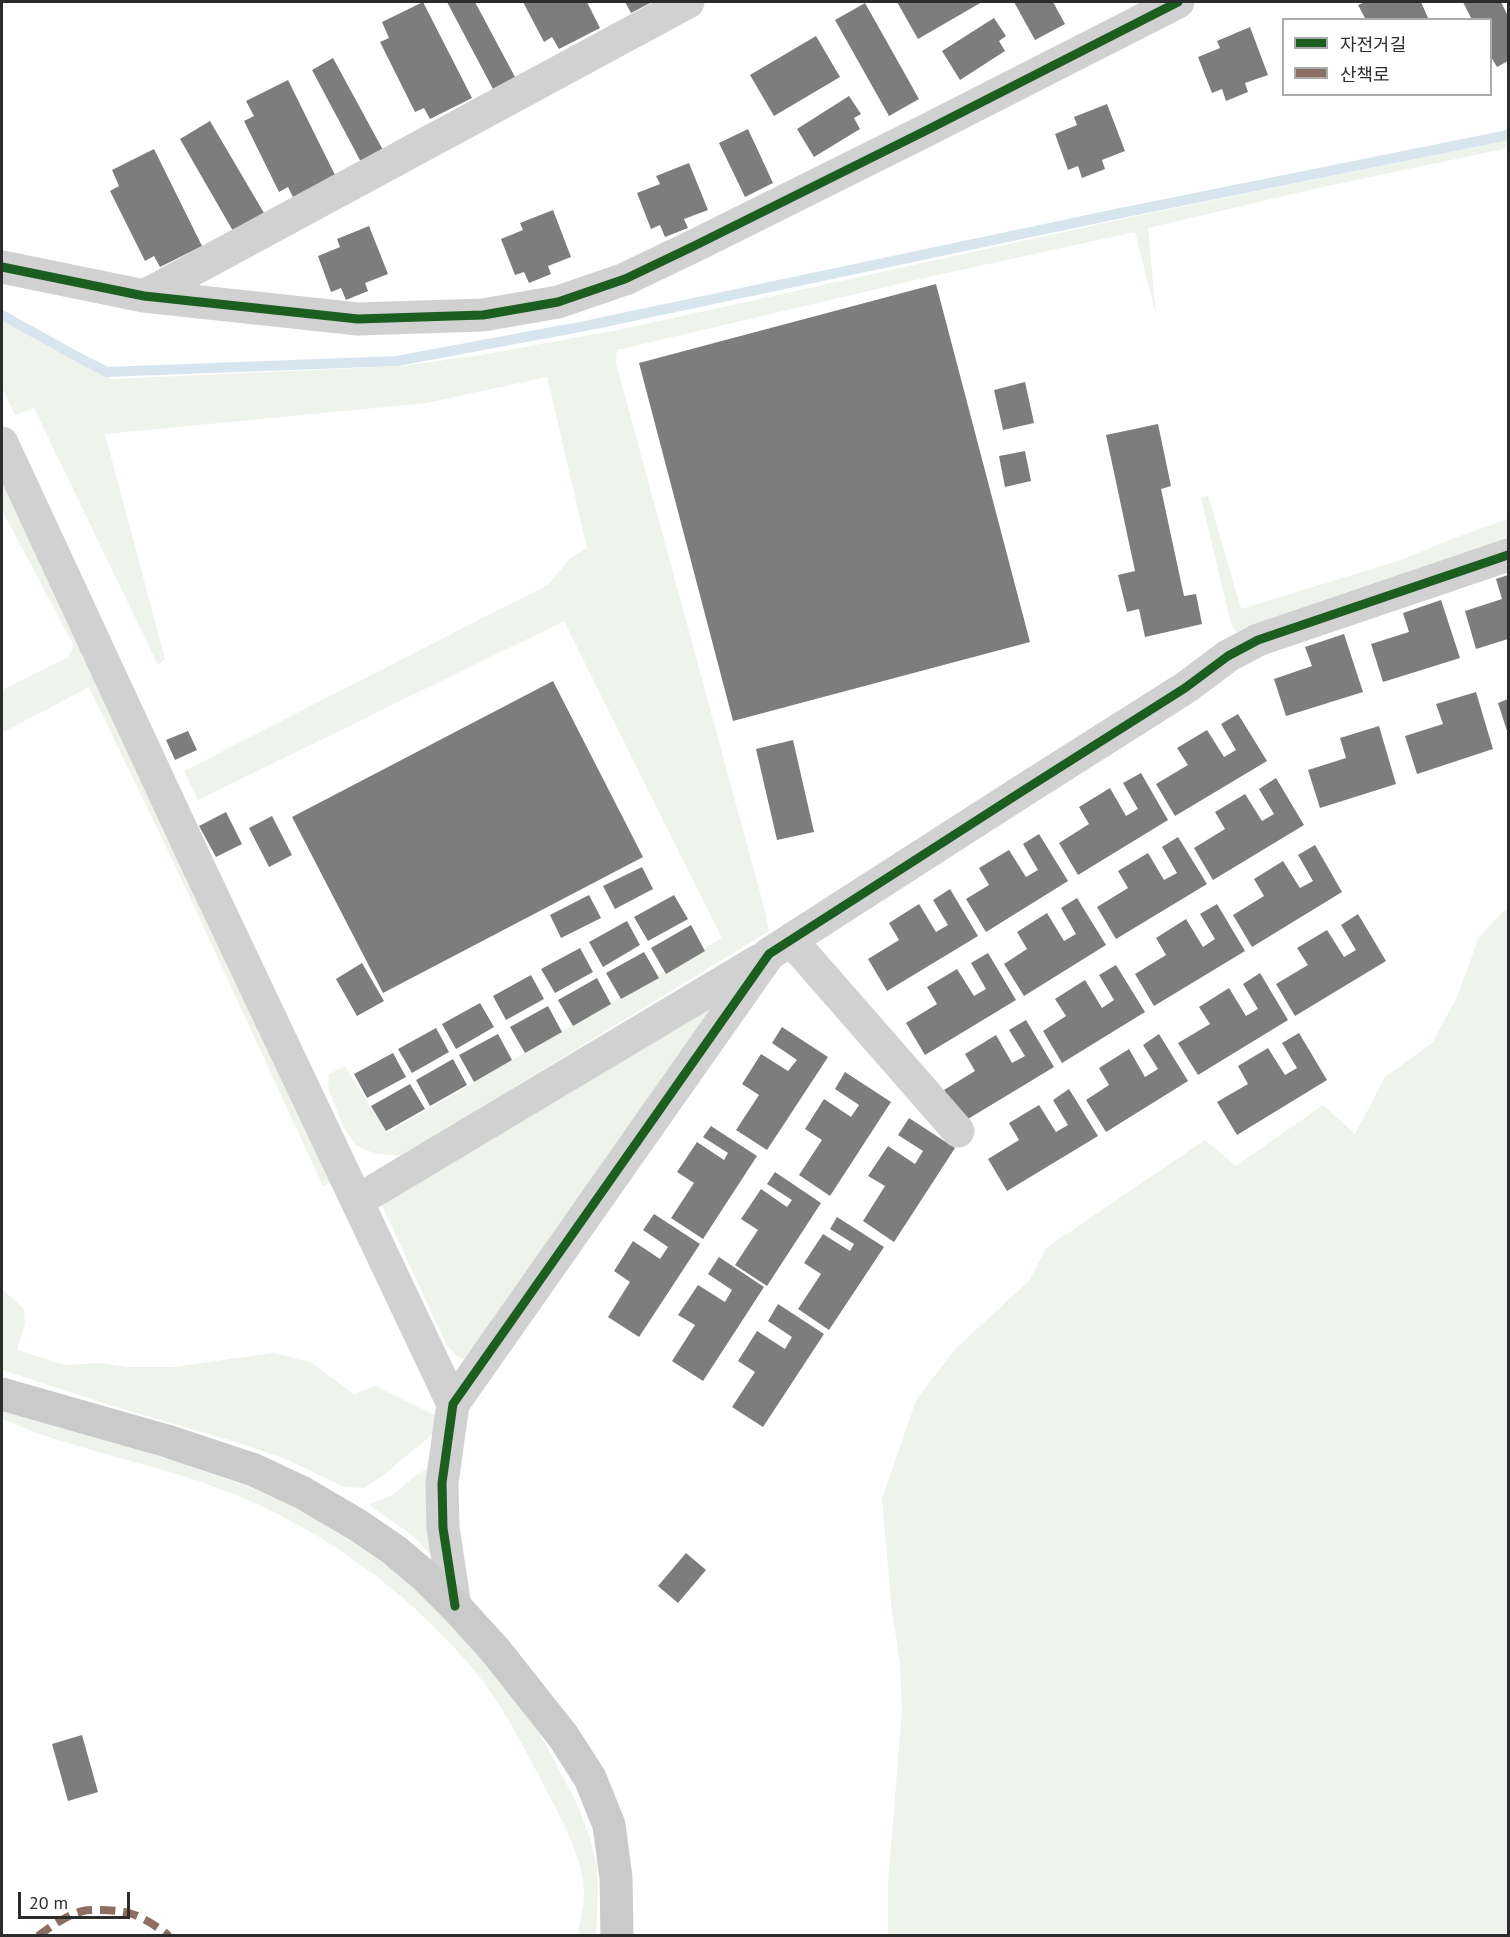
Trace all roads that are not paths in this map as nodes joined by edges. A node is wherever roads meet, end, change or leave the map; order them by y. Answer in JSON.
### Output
{"nodes":[{"id":1,"x":688,"y":2,"type":"edge"},
{"id":2,"x":1178,"y":2,"type":"edge"},
{"id":3,"x":2,"y":267,"type":"edge"},
{"id":4,"x":144,"y":296,"type":"junction"},
{"id":5,"x":2,"y":443,"type":"edge"},
{"id":6,"x":1509,"y":555,"type":"edge"},
{"id":7,"x":780,"y":947,"type":"junction"},
{"id":8,"x":958,"y":1131,"type":"dead end"},
{"id":9,"x":357,"y":1201,"type":"junction"},
{"id":10,"x":2,"y":1394,"type":"edge"},
{"id":11,"x":453,"y":1404,"type":"junction"},
{"id":12,"x":455,"y":1606,"type":"junction"},
{"id":13,"x":617,"y":1935,"type":"edge"}],
"edges":[{"from":1,"to":4,"type":"street"},
{"from":2,"to":4,"type":"street"},
{"from":3,"to":4,"type":"street"},
{"from":5,"to":9,"type":"street"},
{"from":6,"to":7,"type":"street"},
{"from":7,"to":8,"type":"street"},
{"from":7,"to":9,"type":"street"},
{"from":7,"to":11,"type":"street"},
{"from":9,"to":11,"type":"street"},
{"from":10,"to":12,"type":"street"},
{"from":11,"to":12,"type":"street"},
{"from":12,"to":13,"type":"street"}]}
